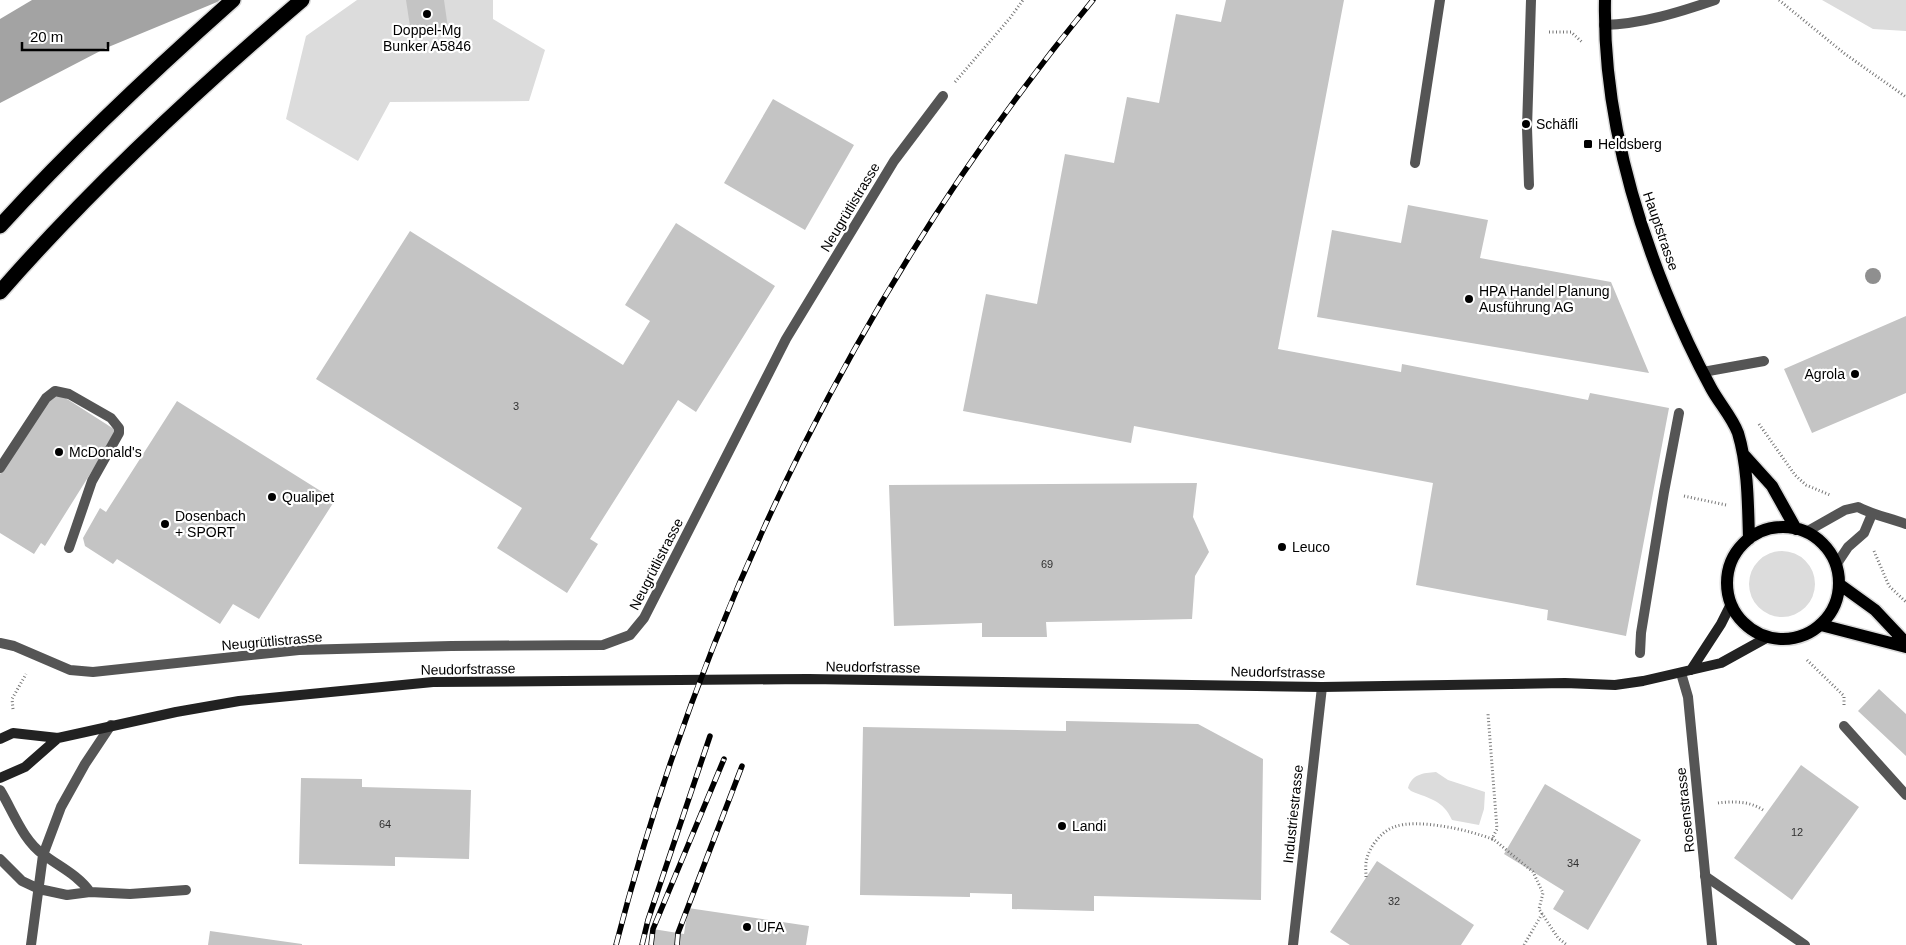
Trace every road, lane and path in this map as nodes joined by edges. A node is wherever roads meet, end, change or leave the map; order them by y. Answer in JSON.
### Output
{"nodes":[{"id":1,"x":233,"y":0,"type":"edge"},
{"id":2,"x":302,"y":0,"type":"edge"},
{"id":3,"x":1023,"y":0,"type":"edge"},
{"id":4,"x":1440,"y":0,"type":"edge"},
{"id":5,"x":1605,"y":0,"type":"edge"},
{"id":6,"x":1715,"y":0,"type":"edge"},
{"id":7,"x":1779,"y":0,"type":"edge"},
{"id":8,"x":1528,"y":1,"type":"edge"},
{"id":9,"x":1604,"y":24,"type":"junction"},
{"id":10,"x":1530,"y":31,"type":"junction"},
{"id":11,"x":1582,"y":42,"type":"dead end"},
{"id":12,"x":943,"y":96,"type":"joint"},
{"id":13,"x":1906,"y":97,"type":"edge"},
{"id":14,"x":1415,"y":163,"type":"dead end"},
{"id":15,"x":1528,"y":185,"type":"dead end"},
{"id":16,"x":0,"y":226,"type":"edge"},
{"id":17,"x":0,"y":292,"type":"edge"},
{"id":18,"x":1764,"y":361,"type":"dead end"},
{"id":19,"x":1703,"y":372,"type":"junction"},
{"id":20,"x":1679,"y":413,"type":"dead end"},
{"id":21,"x":1757,"y":422,"type":"dead end"},
{"id":22,"x":1744,"y":455,"type":"junction"},
{"id":23,"x":0,"y":468,"type":"edge"},
{"id":24,"x":1664,"y":492,"type":"junction"},
{"id":25,"x":1832,"y":496,"type":"dead end"},
{"id":26,"x":1728,"y":505,"type":"dead end"},
{"id":27,"x":1872,"y":514,"type":"junction"},
{"id":28,"x":1906,"y":524,"type":"edge"},
{"id":29,"x":1801,"y":530,"type":"junction"},
{"id":30,"x":1749,"y":539,"type":"junction"},
{"id":31,"x":69,"y":548,"type":"dead end"},
{"id":32,"x":1874,"y":550,"type":"dead end"},
{"id":33,"x":1836,"y":566,"type":"junction"},
{"id":34,"x":1839,"y":584,"type":"junction"},
{"id":35,"x":1906,"y":602,"type":"edge"},
{"id":36,"x":1731,"y":604,"type":"junction"},
{"id":37,"x":1821,"y":625,"type":"junction"},
{"id":38,"x":1768,"y":637,"type":"junction"},
{"id":39,"x":0,"y":643,"type":"edge"},
{"id":40,"x":1906,"y":645,"type":"edge"},
{"id":41,"x":1640,"y":653,"type":"dead end"},
{"id":42,"x":1807,"y":660,"type":"dead end"},
{"id":43,"x":1686,"y":672,"type":"junction"},
{"id":44,"x":26,"y":674,"type":"dead end"},
{"id":45,"x":1322,"y":687,"type":"junction"},
{"id":46,"x":13,"y":709,"type":"dead end"},
{"id":47,"x":1488,"y":714,"type":"dead end"},
{"id":48,"x":111,"y":725,"type":"junction"},
{"id":49,"x":1844,"y":726,"type":"joint"},
{"id":50,"x":58,"y":738,"type":"junction"},
{"id":51,"x":0,"y":739,"type":"edge"},
{"id":52,"x":0,"y":778,"type":"edge"},
{"id":53,"x":0,"y":790,"type":"edge"},
{"id":54,"x":1906,"y":795,"type":"edge"},
{"id":55,"x":1717,"y":804,"type":"dead end"},
{"id":56,"x":1763,"y":810,"type":"dead end"},
{"id":57,"x":1491,"y":838,"type":"junction"},
{"id":58,"x":43,"y":855,"type":"junction"},
{"id":59,"x":0,"y":859,"type":"edge"},
{"id":60,"x":1706,"y":876,"type":"junction"},
{"id":61,"x":1366,"y":877,"type":"dead end"},
{"id":62,"x":38,"y":889,"type":"junction"},
{"id":63,"x":186,"y":890,"type":"dead end"},
{"id":64,"x":90,"y":892,"type":"junction"},
{"id":65,"x":1542,"y":914,"type":"junction"},
{"id":66,"x":31,"y":945,"type":"edge"},
{"id":67,"x":1293,"y":945,"type":"edge"},
{"id":68,"x":1524,"y":945,"type":"edge"},
{"id":69,"x":1567,"y":945,"type":"edge"},
{"id":70,"x":1712,"y":945,"type":"edge"},
{"id":71,"x":1805,"y":945,"type":"edge"}],
"edges":[{"from":1,"to":16,"type":"highway"},
{"from":2,"to":17,"type":"highway"},
{"from":3,"to":12,"type":"path"},
{"from":4,"to":14,"type":"street"},
{"from":5,"to":9,"type":"main road","name":"Hauptstrasse"},
{"from":6,"to":9,"type":"street"},
{"from":7,"to":13,"type":"path"},
{"from":8,"to":10,"type":"street"},
{"from":9,"to":19,"type":"main road","name":"Hauptstrasse"},
{"from":10,"to":11,"type":"path"},
{"from":10,"to":15,"type":"street"},
{"from":12,"to":39,"type":"street","name":"Neugrütlistrasse"},
{"from":18,"to":19,"type":"street"},
{"from":19,"to":22,"type":"main road","name":"Hauptstrasse"},
{"from":20,"to":24,"type":"street"},
{"from":21,"to":25,"type":"path"},
{"from":22,"to":29,"type":"main road","name":"Hauptstrasse"},
{"from":22,"to":30,"type":"main road","name":"Hauptstrasse"},
{"from":23,"to":31,"type":"street"},
{"from":24,"to":26,"type":"path"},
{"from":24,"to":41,"type":"street"},
{"from":27,"to":28,"type":"street"},
{"from":27,"to":29,"type":"street"},
{"from":27,"to":33,"type":"street"},
{"from":29,"to":30,"type":"main road"},
{"from":29,"to":33,"type":"main road"},
{"from":30,"to":36,"type":"main road"},
{"from":32,"to":35,"type":"path"},
{"from":33,"to":34,"type":"main road"},
{"from":34,"to":37,"type":"main road"},
{"from":34,"to":40,"type":"main road"},
{"from":36,"to":38,"type":"main road"},
{"from":36,"to":43,"type":"main road"},
{"from":37,"to":38,"type":"main road"},
{"from":37,"to":40,"type":"main road"},
{"from":38,"to":43,"type":"main road","name":"Neudorfstrasse"},
{"from":42,"to":49,"type":"path"},
{"from":43,"to":45,"type":"main road","name":"Neudorfstrasse"},
{"from":43,"to":60,"type":"street","name":"Rosenstrasse"},
{"from":44,"to":46,"type":"path"},
{"from":45,"to":48,"type":"main road","name":"Neudorfstrasse"},
{"from":45,"to":67,"type":"street","name":"Industriestrasse"},
{"from":47,"to":57,"type":"path"},
{"from":48,"to":50,"type":"main road","name":"Neudorfstrasse"},
{"from":48,"to":58,"type":"street"},
{"from":49,"to":54,"type":"street"},
{"from":50,"to":51,"type":"main road","name":"Neudorfstrasse"},
{"from":50,"to":52,"type":"main road","name":"Neudorfstrasse"},
{"from":53,"to":58,"type":"street"},
{"from":55,"to":56,"type":"path"},
{"from":57,"to":61,"type":"path"},
{"from":57,"to":65,"type":"path"},
{"from":58,"to":62,"type":"street"},
{"from":58,"to":64,"type":"street"},
{"from":59,"to":62,"type":"street"},
{"from":60,"to":70,"type":"street","name":"Rosenstrasse"},
{"from":60,"to":71,"type":"street"},
{"from":62,"to":64,"type":"street"},
{"from":62,"to":66,"type":"street"},
{"from":63,"to":64,"type":"street"},
{"from":65,"to":68,"type":"path"},
{"from":65,"to":69,"type":"path"}]}
